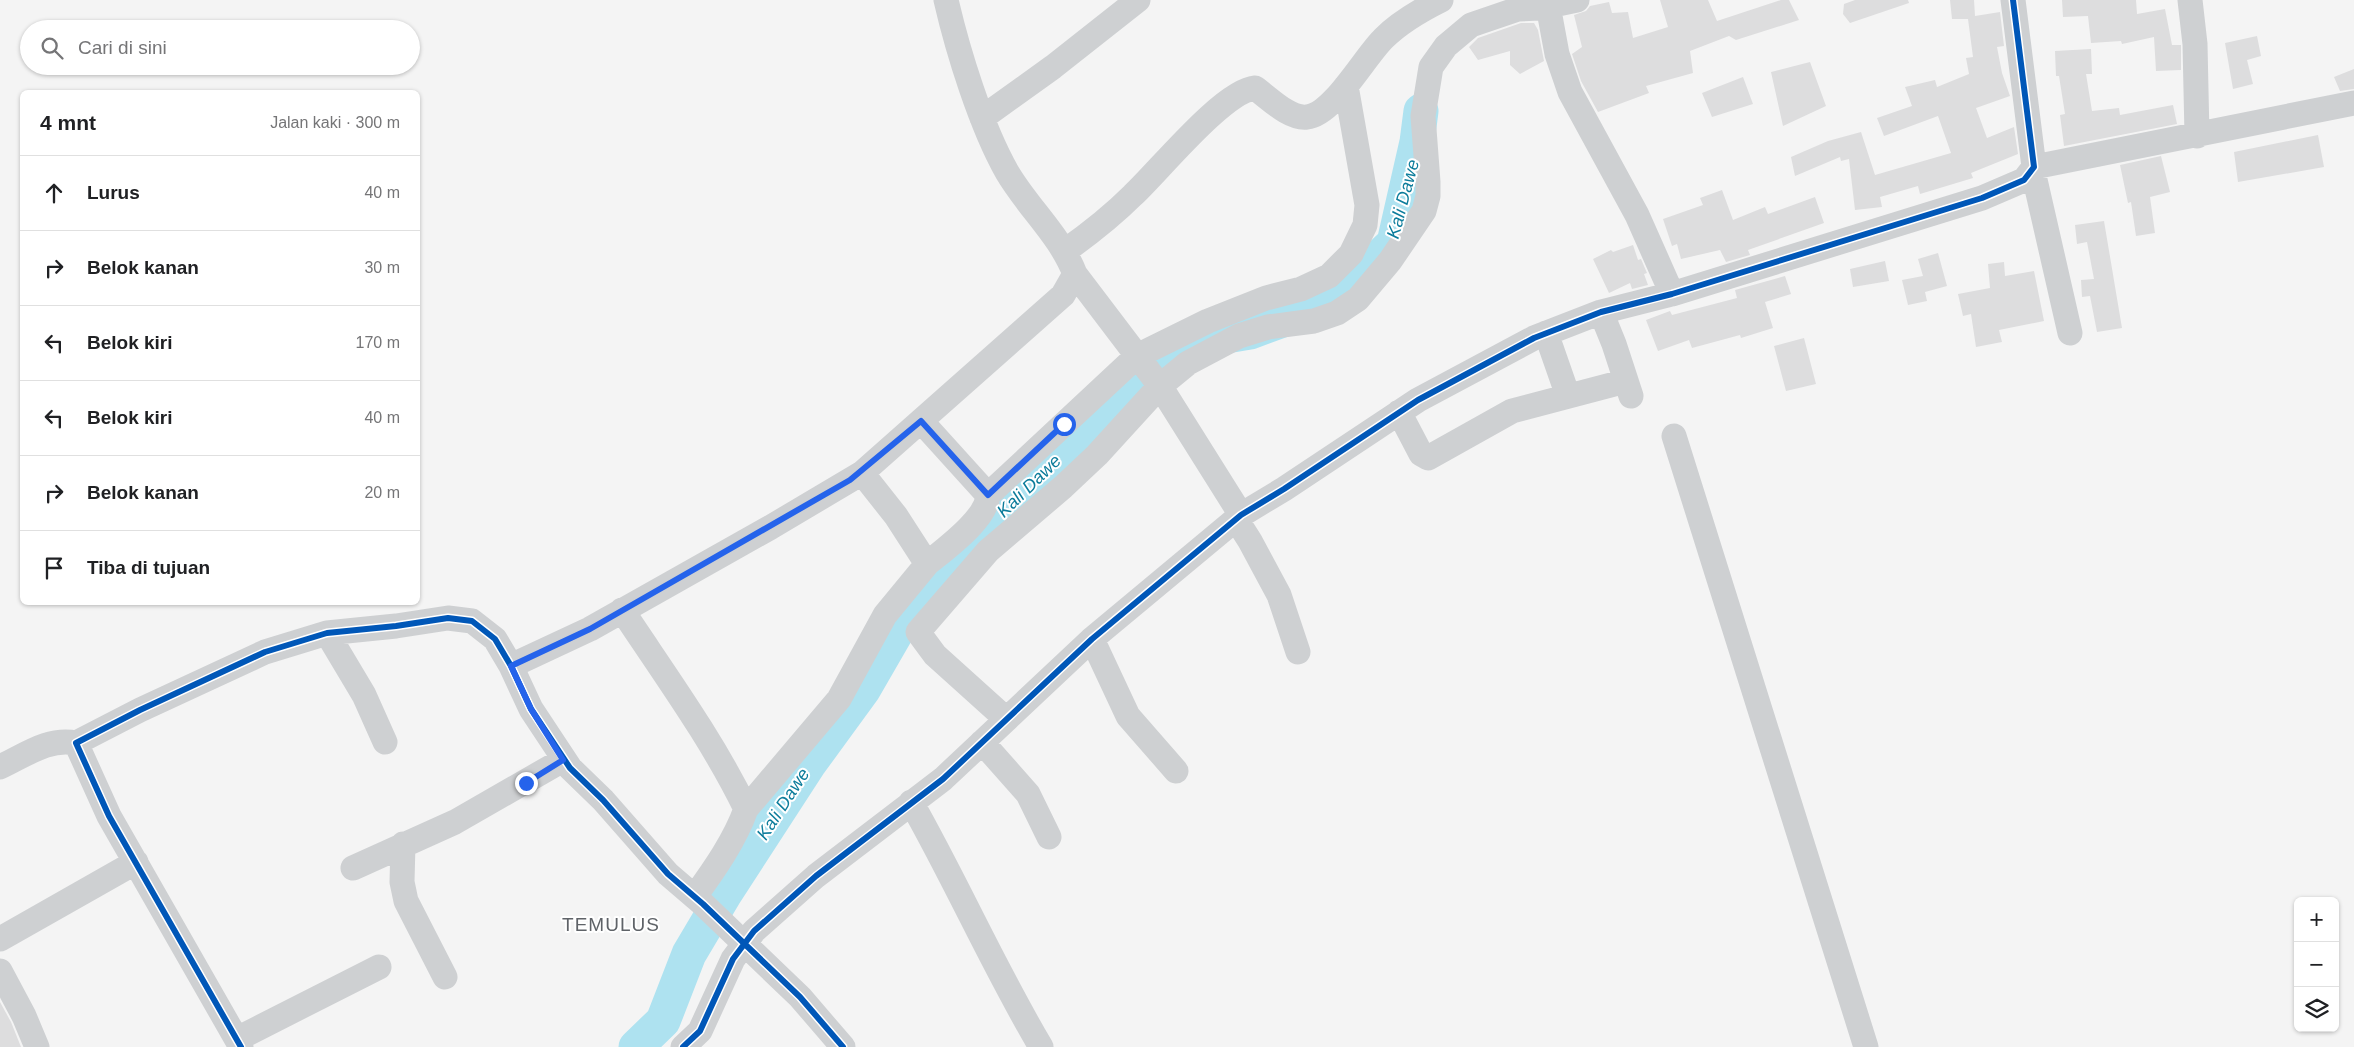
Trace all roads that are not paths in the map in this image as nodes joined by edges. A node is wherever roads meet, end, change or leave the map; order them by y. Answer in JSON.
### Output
{"nodes":[{"id":1,"x":946,"y":0,"type":"edge"},
{"id":2,"x":1138,"y":0,"type":"edge"},
{"id":3,"x":1441,"y":0,"type":"edge"},
{"id":4,"x":1577,"y":0,"type":"edge"},
{"id":5,"x":2013,"y":0,"type":"edge"},
{"id":6,"x":2190,"y":0,"type":"edge"},
{"id":7,"x":1548,"y":3,"type":"edge"},
{"id":8,"x":1346,"y":86,"type":"junction"},
{"id":9,"x":2354,"y":103,"type":"edge"},
{"id":10,"x":982,"y":118,"type":"junction"},
{"id":11,"x":2197,"y":136,"type":"junction"},
{"id":12,"x":2034,"y":169,"type":"junction"},
{"id":13,"x":1065,"y":251,"type":"junction"},
{"id":14,"x":1075,"y":274,"type":"junction"},
{"id":15,"x":1672,"y":294,"type":"junction"},
{"id":16,"x":1601,"y":312,"type":"junction"},
{"id":17,"x":2070,"y":333,"type":"dead end"},
{"id":18,"x":1546,"y":334,"type":"junction"},
{"id":19,"x":1147,"y":369,"type":"junction"},
{"id":20,"x":1568,"y":396,"type":"junction"},
{"id":21,"x":1399,"y":412,"type":"junction"},
{"id":22,"x":921,"y":421,"type":"junction"},
{"id":23,"x":1674,"y":436,"type":"dead end"},
{"id":24,"x":862,"y":473,"type":"junction"},
{"id":25,"x":988,"y":495,"type":"junction"},
{"id":26,"x":1238,"y":517,"type":"junction"},
{"id":27,"x":927,"y":564,"type":"junction"},
{"id":28,"x":622,"y":610,"type":"junction"},
{"id":29,"x":327,"y":632,"type":"junction"},
{"id":30,"x":1092,"y":638,"type":"junction"},
{"id":31,"x":1298,"y":652,"type":"dead end"},
{"id":32,"x":511,"y":666,"type":"junction"},
{"id":33,"x":1006,"y":719,"type":"junction"},
{"id":34,"x":385,"y":742,"type":"dead end"},
{"id":35,"x":982,"y":742,"type":"junction"},
{"id":36,"x":76,"y":743,"type":"junction"},
{"id":37,"x":563,"y":760,"type":"junction"},
{"id":38,"x":0,"y":767,"type":"edge"},
{"id":39,"x":1176,"y":771,"type":"dead end"},
{"id":40,"x":911,"y":802,"type":"junction"},
{"id":41,"x":746,"y":809,"type":"junction"},
{"id":42,"x":1049,"y":837,"type":"dead end"},
{"id":43,"x":403,"y":844,"type":"junction"},
{"id":44,"x":136,"y":862,"type":"junction"},
{"id":45,"x":353,"y":868,"type":"dead end"},
{"id":46,"x":699,"y":900,"type":"junction"},
{"id":47,"x":737,"y":936,"type":"junction"},
{"id":48,"x":0,"y":939,"type":"edge"},
{"id":49,"x":379,"y":967,"type":"dead end"},
{"id":50,"x":0,"y":972,"type":"edge"},
{"id":51,"x":445,"y":978,"type":"dead end"},
{"id":52,"x":698,"y":1042,"type":"edge"},
{"id":53,"x":239,"y":1043,"type":"edge"},
{"id":54,"x":37,"y":1047,"type":"edge"},
{"id":55,"x":843,"y":1047,"type":"edge"},
{"id":56,"x":1041,"y":1047,"type":"edge"},
{"id":57,"x":1866,"y":1047,"type":"edge"}],
"edges":[{"from":1,"to":10,"type":"street"},
{"from":2,"to":10,"type":"street"},
{"from":3,"to":8,"type":"street"},
{"from":4,"to":7,"type":"street"},
{"from":5,"to":12,"type":"street"},
{"from":6,"to":11,"type":"street"},
{"from":7,"to":15,"type":"street"},
{"from":7,"to":19,"type":"street"},
{"from":8,"to":13,"type":"street"},
{"from":8,"to":19,"type":"street"},
{"from":9,"to":11,"type":"street"},
{"from":10,"to":13,"type":"street"},
{"from":11,"to":12,"type":"street"},
{"from":12,"to":15,"type":"street"},
{"from":12,"to":17,"type":"street"},
{"from":13,"to":14,"type":"street"},
{"from":14,"to":19,"type":"street"},
{"from":14,"to":22,"type":"street"},
{"from":15,"to":16,"type":"street"},
{"from":16,"to":18,"type":"street"},
{"from":16,"to":20,"type":"street"},
{"from":18,"to":20,"type":"street"},
{"from":18,"to":21,"type":"street"},
{"from":19,"to":25,"type":"street"},
{"from":19,"to":26,"type":"street"},
{"from":19,"to":33,"type":"street"},
{"from":20,"to":21,"type":"street"},
{"from":21,"to":26,"type":"street"},
{"from":22,"to":24,"type":"street"},
{"from":22,"to":25,"type":"street"},
{"from":23,"to":57,"type":"street"},
{"from":24,"to":27,"type":"street"},
{"from":24,"to":28,"type":"street"},
{"from":25,"to":27,"type":"street"},
{"from":26,"to":30,"type":"street"},
{"from":26,"to":31,"type":"street"},
{"from":27,"to":41,"type":"street"},
{"from":28,"to":32,"type":"street"},
{"from":28,"to":41,"type":"street"},
{"from":29,"to":32,"type":"street"},
{"from":29,"to":34,"type":"street"},
{"from":29,"to":36,"type":"street"},
{"from":30,"to":33,"type":"street"},
{"from":30,"to":39,"type":"street"},
{"from":32,"to":37,"type":"street"},
{"from":33,"to":35,"type":"street"},
{"from":35,"to":40,"type":"street"},
{"from":35,"to":42,"type":"street"},
{"from":36,"to":38,"type":"street"},
{"from":36,"to":44,"type":"street"},
{"from":37,"to":43,"type":"street"},
{"from":37,"to":46,"type":"street"},
{"from":40,"to":47,"type":"street"},
{"from":40,"to":56,"type":"street"},
{"from":41,"to":46,"type":"street"},
{"from":43,"to":45,"type":"street"},
{"from":43,"to":51,"type":"street"},
{"from":44,"to":48,"type":"street"},
{"from":44,"to":53,"type":"street"},
{"from":46,"to":47,"type":"street"},
{"from":47,"to":52,"type":"street"},
{"from":47,"to":55,"type":"street"},
{"from":49,"to":53,"type":"street"},
{"from":50,"to":54,"type":"street"}]}
